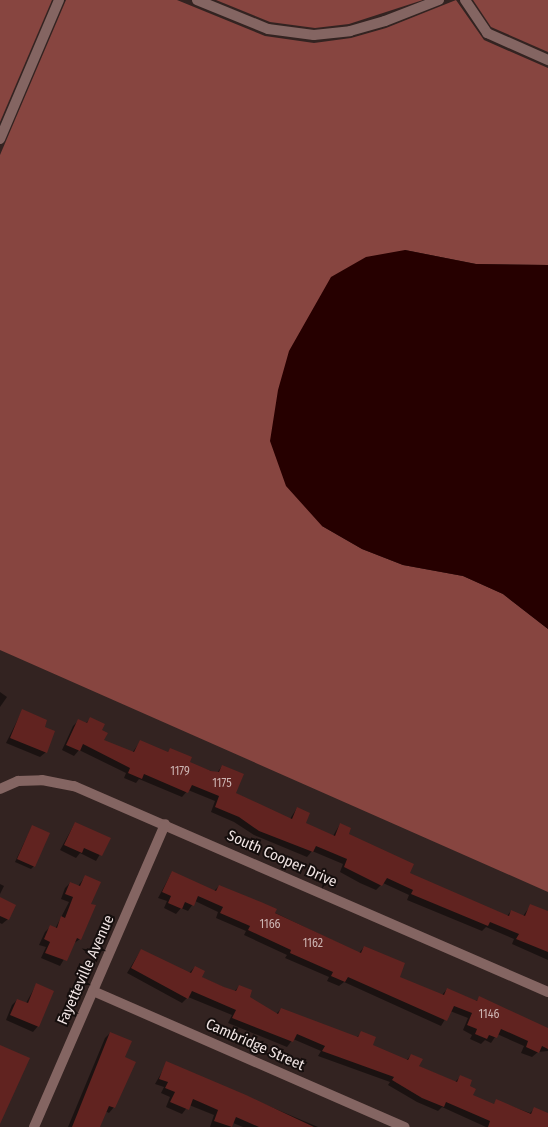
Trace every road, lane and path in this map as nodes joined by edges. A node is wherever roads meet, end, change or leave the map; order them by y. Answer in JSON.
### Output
{"nodes":[{"id":1,"x":59,"y":0,"type":"edge"},
{"id":2,"x":197,"y":0,"type":"edge"},
{"id":3,"x":439,"y":0,"type":"edge"},
{"id":4,"x":465,"y":0,"type":"edge"},
{"id":5,"x":548,"y":60,"type":"edge"},
{"id":6,"x":0,"y":139,"type":"edge"},
{"id":7,"x":0,"y":789,"type":"edge"},
{"id":8,"x":165,"y":824,"type":"junction"},
{"id":9,"x":93,"y":991,"type":"junction"},
{"id":10,"x":548,"y":992,"type":"edge"},
{"id":11,"x":34,"y":1127,"type":"edge"},
{"id":12,"x":405,"y":1127,"type":"edge"}],
"edges":[{"from":1,"to":6,"type":"street"},
{"from":2,"to":3,"type":"street"},
{"from":4,"to":5,"type":"street"},
{"from":7,"to":8,"type":"street","name":"South Cooper Drive"},
{"from":8,"to":9,"type":"street","name":"Fayetteville Avenue"},
{"from":8,"to":10,"type":"street","name":"South Cooper Drive"},
{"from":9,"to":11,"type":"street","name":"Fayetteville Avenue"},
{"from":9,"to":12,"type":"street","name":"Cambridge Street"}]}
